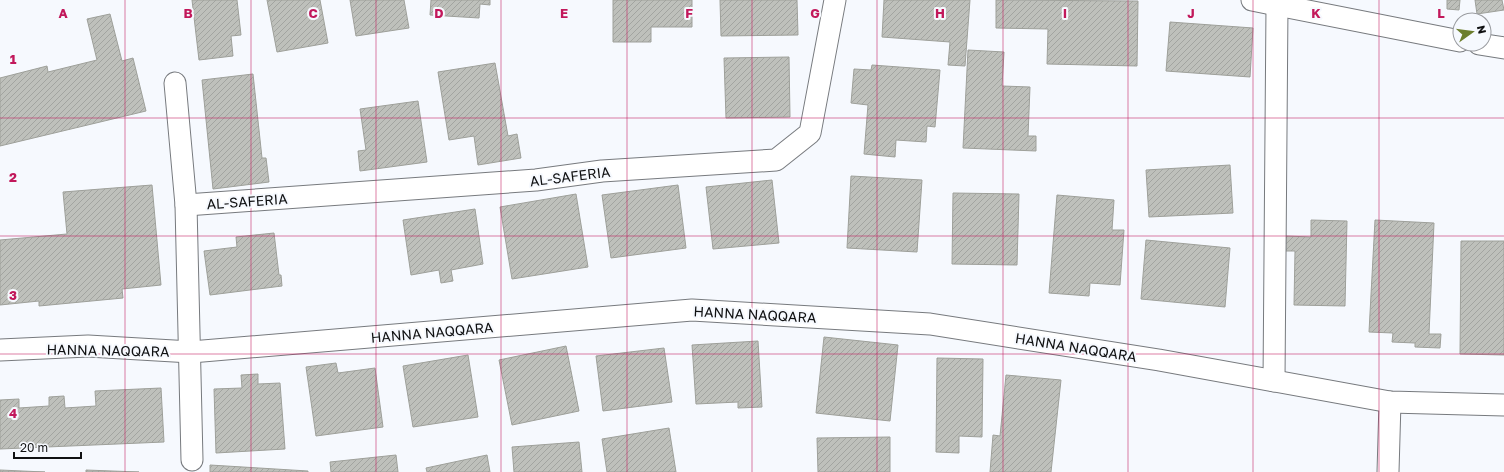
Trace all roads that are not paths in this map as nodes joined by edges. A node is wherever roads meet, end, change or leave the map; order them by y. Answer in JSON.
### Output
{"nodes":[{"id":1,"x":835,"y":0,"type":"edge"},
{"id":2,"x":1252,"y":0,"type":"edge"},
{"id":3,"x":1277,"y":6,"type":"junction"},
{"id":4,"x":1452,"y":39,"type":"edge"},
{"id":5,"x":1492,"y":46,"type":"edge"},
{"id":6,"x":1504,"y":48,"type":"edge"},
{"id":7,"x":175,"y":83,"type":"dead end"},
{"id":8,"x":186,"y":205,"type":"junction"},
{"id":9,"x":0,"y":350,"type":"edge"},
{"id":10,"x":191,"y":352,"type":"junction"},
{"id":11,"x":1274,"y":381,"type":"junction"},
{"id":12,"x":1390,"y":402,"type":"junction"},
{"id":13,"x":1504,"y":405,"type":"edge"},
{"id":14,"x":192,"y":460,"type":"dead end"},
{"id":15,"x":1388,"y":472,"type":"edge"}],
"edges":[{"from":1,"to":8,"type":"street","name":"AL-SAFERIA"},
{"from":2,"to":3,"type":"street"},
{"from":3,"to":4,"type":"street"},
{"from":3,"to":11,"type":"street"},
{"from":5,"to":6,"type":"street"},
{"from":7,"to":8,"type":"street"},
{"from":8,"to":10,"type":"street"},
{"from":9,"to":10,"type":"street","name":"HANNA NAQQARA"},
{"from":10,"to":11,"type":"street","name":"HANNA NAQQARA"},
{"from":10,"to":14,"type":"street"},
{"from":11,"to":12,"type":"street","name":"HANNA NAQQARA"},
{"from":12,"to":13,"type":"street","name":"HANNA NAQQARA"},
{"from":12,"to":15,"type":"street"}]}
